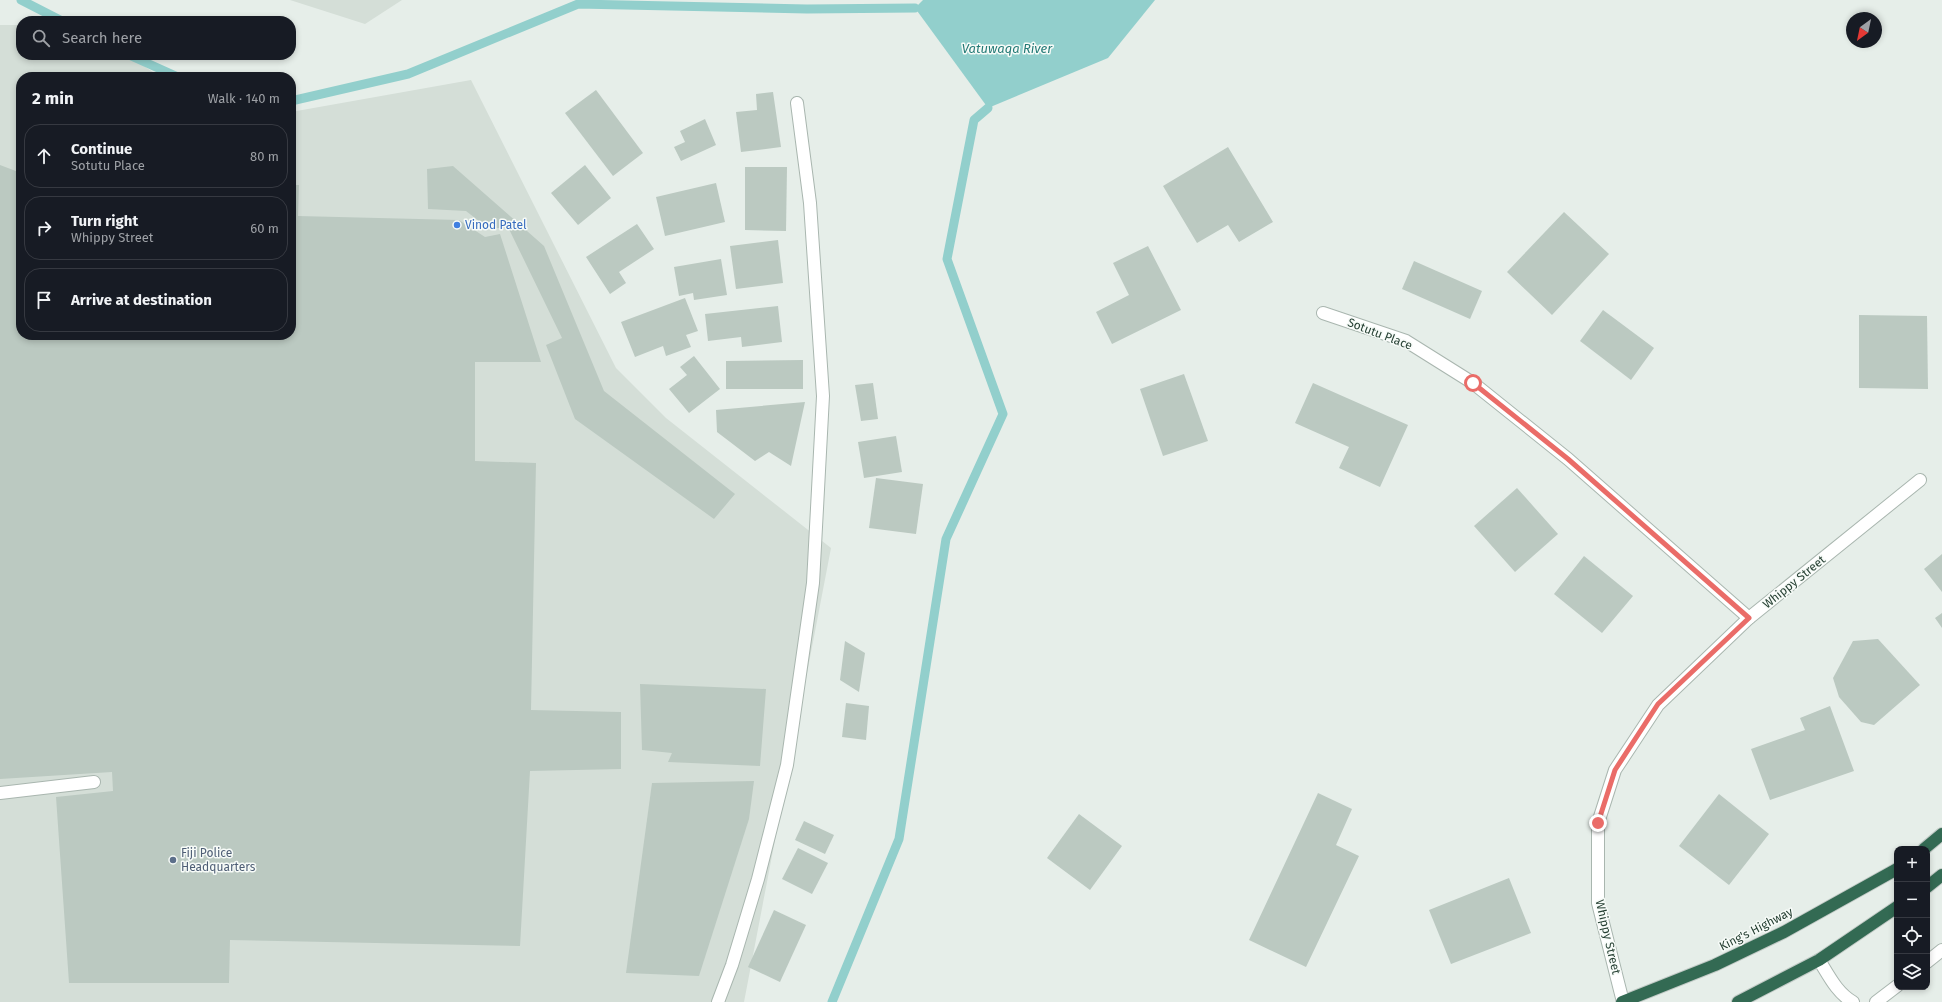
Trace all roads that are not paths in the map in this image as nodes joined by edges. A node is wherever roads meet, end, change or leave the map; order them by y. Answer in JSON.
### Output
{"nodes":[{"id":1,"x":797,"y":103,"type":"dead end"},
{"id":2,"x":1323,"y":313,"type":"dead end"},
{"id":3,"x":1920,"y":480,"type":"dead end"},
{"id":4,"x":1749,"y":618,"type":"junction"},
{"id":5,"x":94,"y":782,"type":"dead end"},
{"id":6,"x":0,"y":793,"type":"edge"},
{"id":7,"x":1942,"y":834,"type":"edge"},
{"id":8,"x":1928,"y":846,"type":"edge"},
{"id":9,"x":1894,"y":871,"type":"edge"},
{"id":10,"x":1942,"y":875,"type":"edge"},
{"id":11,"x":1930,"y":885,"type":"edge"},
{"id":12,"x":1894,"y":909,"type":"edge"},
{"id":13,"x":1942,"y":950,"type":"edge"},
{"id":14,"x":1819,"y":960,"type":"junction"},
{"id":15,"x":1930,"y":960,"type":"edge"},
{"id":16,"x":1894,"y":988,"type":"edge"},
{"id":17,"x":718,"y":1002,"type":"edge"},
{"id":18,"x":1622,"y":1002,"type":"edge"},
{"id":19,"x":1738,"y":1002,"type":"edge"},
{"id":20,"x":1853,"y":1002,"type":"edge"},
{"id":21,"x":1876,"y":1002,"type":"edge"}],
"edges":[{"from":1,"to":17,"type":"street"},
{"from":2,"to":4,"type":"street","name":"Sotutu Place"},
{"from":3,"to":4,"type":"street","name":"Whippy Street"},
{"from":4,"to":18,"type":"street","name":"Whippy Street"},
{"from":5,"to":6,"type":"street"},
{"from":7,"to":8,"type":"highway"},
{"from":9,"to":18,"type":"highway","name":"King's Highway"},
{"from":10,"to":11,"type":"highway"},
{"from":12,"to":14,"type":"highway"},
{"from":13,"to":15,"type":"street"},
{"from":14,"to":19,"type":"highway"},
{"from":14,"to":20,"type":"street"},
{"from":16,"to":21,"type":"street"}]}
